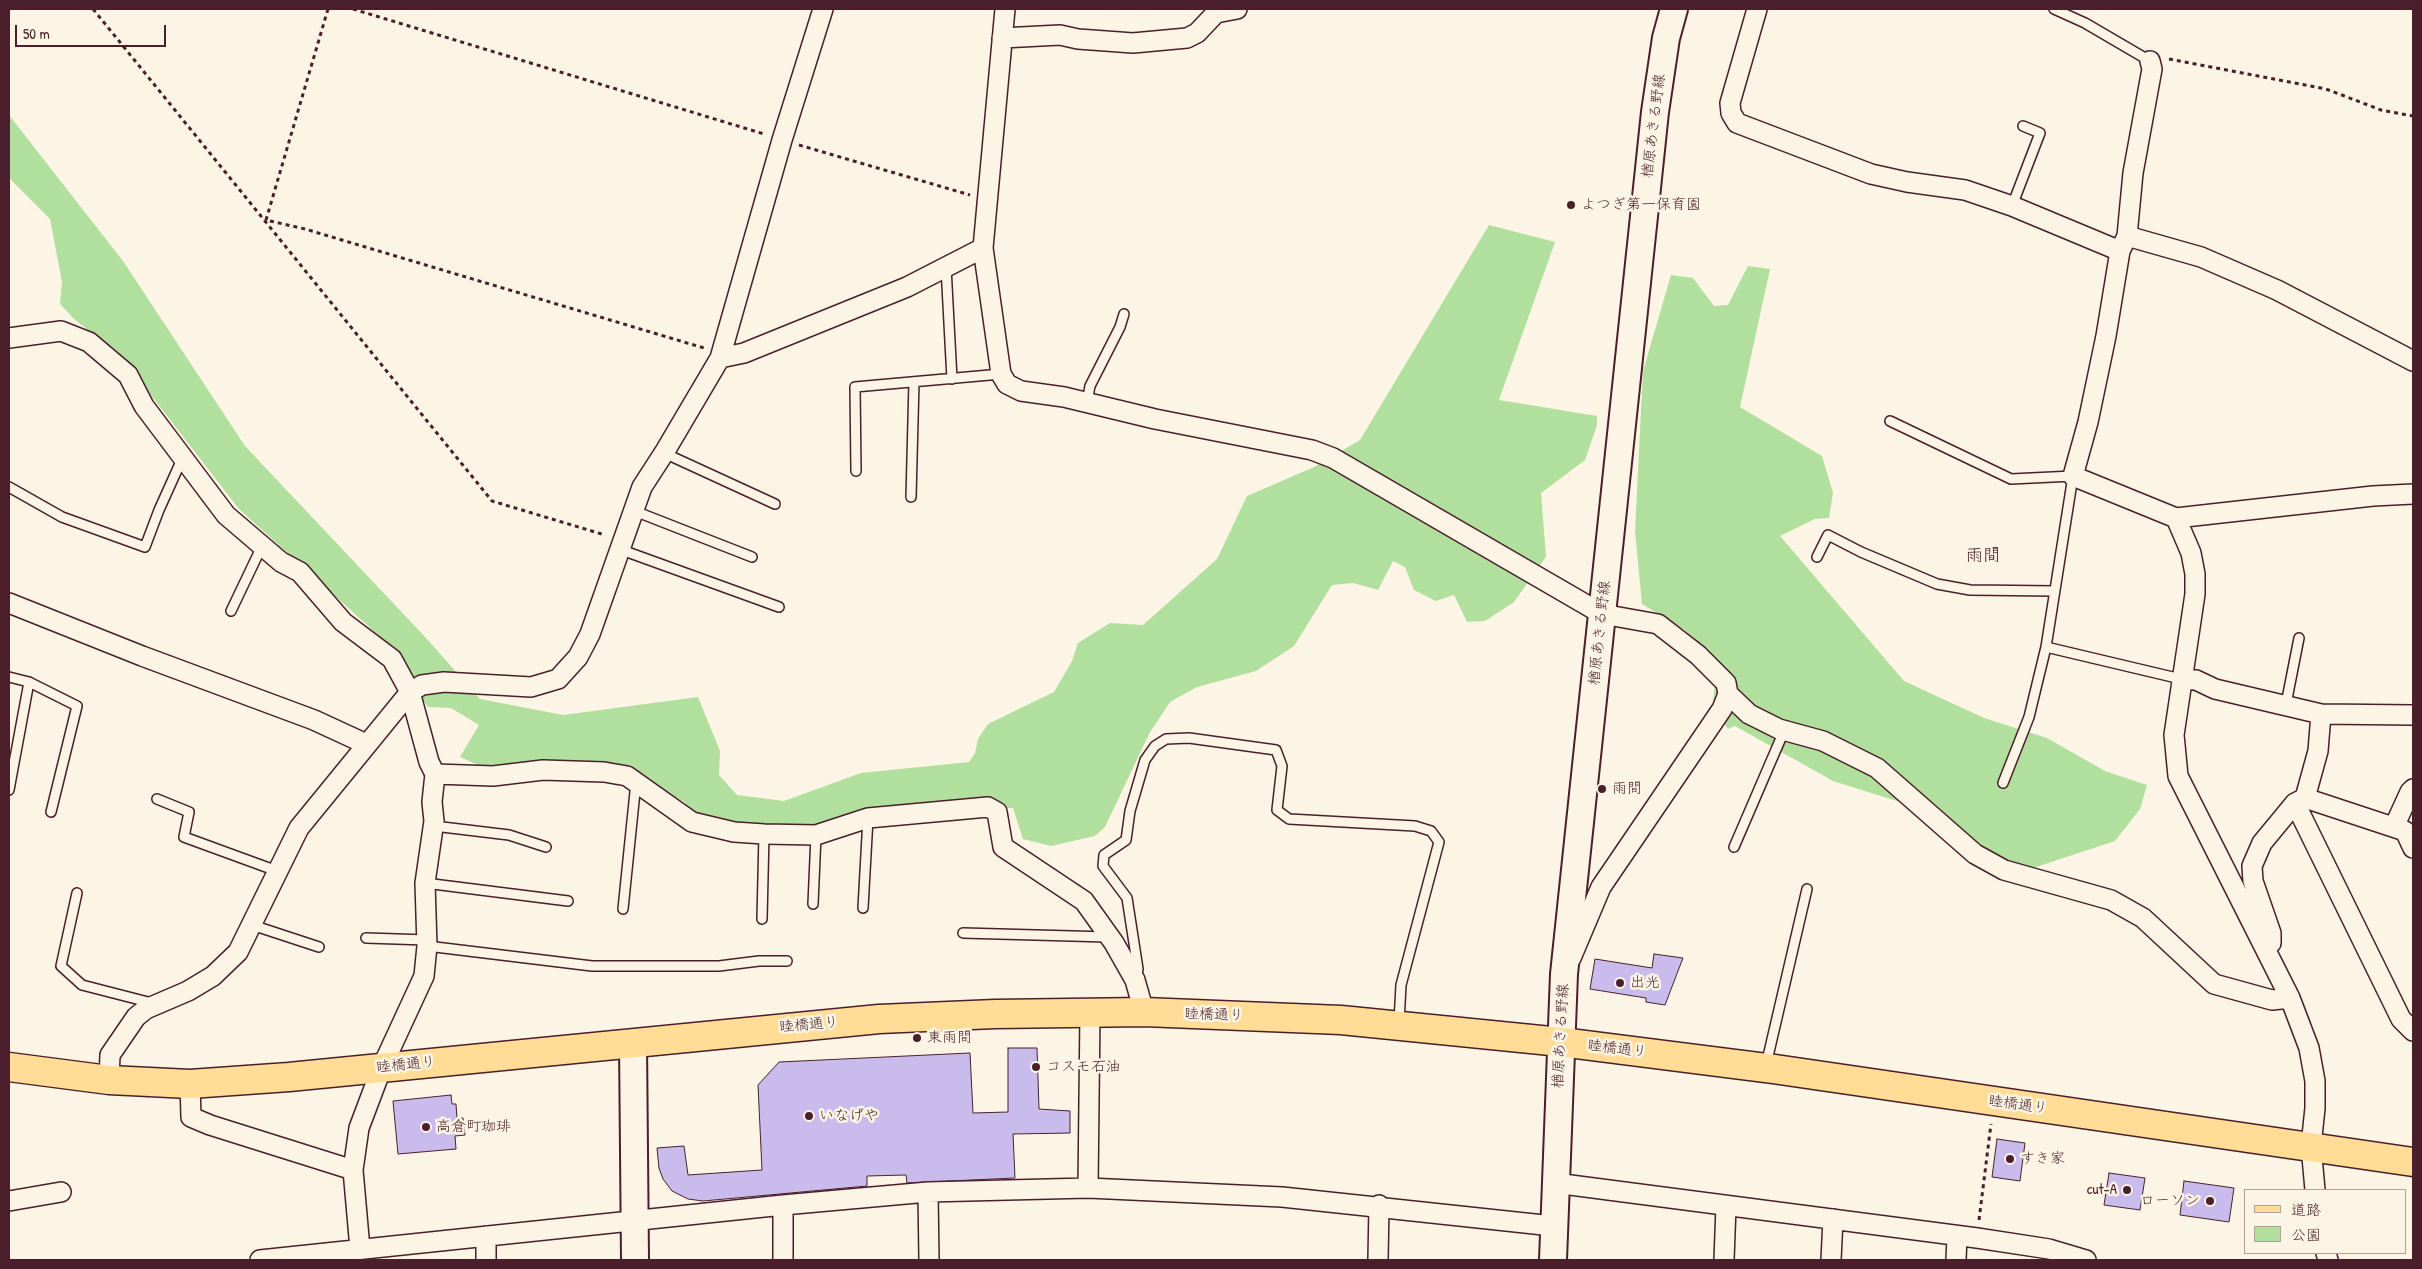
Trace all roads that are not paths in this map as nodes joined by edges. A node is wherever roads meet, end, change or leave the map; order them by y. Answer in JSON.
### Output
{"nodes":[{"id":1,"x":823,"y":9,"type":"edge"},
{"id":2,"x":1005,"y":9,"type":"edge"},
{"id":3,"x":1237,"y":9,"type":"edge"},
{"id":4,"x":1674,"y":9,"type":"edge"},
{"id":5,"x":1757,"y":9,"type":"edge"},
{"id":6,"x":2054,"y":9,"type":"edge"},
{"id":7,"x":1002,"y":38,"type":"junction"},
{"id":8,"x":2150,"y":61,"type":"joint"},
{"id":9,"x":2023,"y":126,"type":"dead end"},
{"id":10,"x":2012,"y":206,"type":"junction"},
{"id":11,"x":2123,"y":244,"type":"junction"},
{"id":12,"x":983,"y":248,"type":"junction"},
{"id":13,"x":946,"y":267,"type":"junction"},
{"id":14,"x":1124,"y":314,"type":"dead end"},
{"id":15,"x":9,"y":338,"type":"edge"},
{"id":16,"x":720,"y":358,"type":"junction"},
{"id":17,"x":2413,"y":361,"type":"edge"},
{"id":18,"x":1001,"y":374,"type":"junction"},
{"id":19,"x":952,"y":378,"type":"junction"},
{"id":20,"x":914,"y":382,"type":"junction"},
{"id":21,"x":1086,"y":402,"type":"junction"},
{"id":22,"x":1890,"y":421,"type":"dead end"},
{"id":23,"x":664,"y":453,"type":"junction"},
{"id":24,"x":182,"y":459,"type":"junction"},
{"id":25,"x":856,"y":471,"type":"dead end"},
{"id":26,"x":2073,"y":476,"type":"junction"},
{"id":27,"x":9,"y":487,"type":"edge"},
{"id":28,"x":2413,"y":494,"type":"edge"},
{"id":29,"x":911,"y":497,"type":"dead end"},
{"id":30,"x":775,"y":504,"type":"dead end"},
{"id":31,"x":632,"y":510,"type":"junction"},
{"id":32,"x":2176,"y":518,"type":"junction"},
{"id":33,"x":621,"y":545,"type":"junction"},
{"id":34,"x":262,"y":546,"type":"junction"},
{"id":35,"x":752,"y":557,"type":"dead end"},
{"id":36,"x":1817,"y":557,"type":"dead end"},
{"id":37,"x":2054,"y":591,"type":"junction"},
{"id":38,"x":9,"y":603,"type":"edge"},
{"id":39,"x":779,"y":608,"type":"dead end"},
{"id":40,"x":231,"y":611,"type":"dead end"},
{"id":41,"x":1602,"y":614,"type":"junction"},
{"id":42,"x":2299,"y":638,"type":"dead end"},
{"id":43,"x":2046,"y":647,"type":"junction"},
{"id":44,"x":9,"y":677,"type":"edge"},
{"id":45,"x":2181,"y":679,"type":"junction"},
{"id":46,"x":28,"y":682,"type":"junction"},
{"id":47,"x":410,"y":692,"type":"junction"},
{"id":48,"x":1728,"y":694,"type":"junction"},
{"id":49,"x":2286,"y":704,"type":"junction"},
{"id":50,"x":2321,"y":714,"type":"junction"},
{"id":51,"x":2413,"y":715,"type":"edge"},
{"id":52,"x":1784,"y":731,"type":"junction"},
{"id":53,"x":366,"y":744,"type":"junction"},
{"id":54,"x":435,"y":774,"type":"junction"},
{"id":55,"x":636,"y":782,"type":"junction"},
{"id":56,"x":2003,"y":784,"type":"dead end"},
{"id":57,"x":2413,"y":789,"type":"edge"},
{"id":58,"x":9,"y":790,"type":"edge"},
{"id":59,"x":157,"y":800,"type":"dead end"},
{"id":60,"x":2300,"y":801,"type":"junction"},
{"id":61,"x":51,"y":812,"type":"dead end"},
{"id":62,"x":868,"y":818,"type":"junction"},
{"id":63,"x":434,"y":826,"type":"junction"},
{"id":64,"x":2394,"y":827,"type":"junction"},
{"id":65,"x":764,"y":834,"type":"junction"},
{"id":66,"x":816,"y":835,"type":"junction"},
{"id":67,"x":1734,"y":847,"type":"dead end"},
{"id":68,"x":546,"y":848,"type":"dead end"},
{"id":69,"x":2413,"y":848,"type":"edge"},
{"id":70,"x":277,"y":871,"type":"junction"},
{"id":71,"x":425,"y":883,"type":"junction"},
{"id":72,"x":1807,"y":889,"type":"dead end"},
{"id":73,"x":77,"y":893,"type":"dead end"},
{"id":74,"x":568,"y":901,"type":"dead end"},
{"id":75,"x":813,"y":904,"type":"dead end"},
{"id":76,"x":623,"y":908,"type":"dead end"},
{"id":77,"x":863,"y":908,"type":"dead end"},
{"id":78,"x":762,"y":920,"type":"dead end"},
{"id":79,"x":252,"y":925,"type":"junction"},
{"id":80,"x":964,"y":933,"type":"dead end"},
{"id":81,"x":1110,"y":937,"type":"junction"},
{"id":82,"x":366,"y":938,"type":"dead end"},
{"id":83,"x":427,"y":943,"type":"junction"},
{"id":84,"x":319,"y":947,"type":"dead end"},
{"id":85,"x":2272,"y":959,"type":"junction"},
{"id":86,"x":787,"y":961,"type":"dead end"},
{"id":87,"x":1564,"y":974,"type":"junction"},
{"id":88,"x":1135,"y":980,"type":"junction"},
{"id":89,"x":2290,"y":998,"type":"junction"},
{"id":90,"x":157,"y":1004,"type":"junction"},
{"id":91,"x":1090,"y":1012,"type":"junction"},
{"id":92,"x":1144,"y":1012,"type":"junction"},
{"id":93,"x":1398,"y":1025,"type":"junction"},
{"id":94,"x":2413,"y":1031,"type":"edge"},
{"id":95,"x":1561,"y":1042,"type":"junction"},
{"id":96,"x":633,"y":1043,"type":"junction"},
{"id":97,"x":9,"y":1066,"type":"edge"},
{"id":98,"x":382,"y":1067,"type":"junction"},
{"id":99,"x":1766,"y":1068,"type":"junction"},
{"id":100,"x":109,"y":1080,"type":"junction"},
{"id":101,"x":190,"y":1084,"type":"junction"},
{"id":102,"x":2311,"y":1146,"type":"junction"},
{"id":103,"x":2413,"y":1162,"type":"edge"},
{"id":104,"x":353,"y":1170,"type":"junction"},
{"id":105,"x":1555,"y":1183,"type":"junction"},
{"id":106,"x":1088,"y":1188,"type":"junction"},
{"id":107,"x":2315,"y":1189,"type":"edge"},
{"id":108,"x":61,"y":1192,"type":"dead end"},
{"id":109,"x":928,"y":1192,"type":"junction"},
{"id":110,"x":9,"y":1201,"type":"edge"},
{"id":111,"x":783,"y":1205,"type":"junction"},
{"id":112,"x":1379,"y":1205,"type":"junction"},
{"id":113,"x":1726,"y":1206,"type":"junction"},
{"id":114,"x":1833,"y":1219,"type":"junction"},
{"id":115,"x":635,"y":1221,"type":"junction"},
{"id":116,"x":1554,"y":1226,"type":"junction"},
{"id":117,"x":486,"y":1236,"type":"junction"},
{"id":118,"x":1957,"y":1236,"type":"junction"},
{"id":119,"x":360,"y":1249,"type":"junction"},
{"id":120,"x":260,"y":1260,"type":"edge"},
{"id":121,"x":486,"y":1260,"type":"edge"},
{"id":122,"x":635,"y":1260,"type":"edge"},
{"id":123,"x":784,"y":1260,"type":"edge"},
{"id":124,"x":929,"y":1260,"type":"edge"},
{"id":125,"x":1378,"y":1260,"type":"edge"},
{"id":126,"x":1553,"y":1260,"type":"edge"},
{"id":127,"x":1724,"y":1260,"type":"edge"},
{"id":128,"x":1832,"y":1260,"type":"edge"},
{"id":129,"x":1956,"y":1260,"type":"edge"},
{"id":130,"x":2086,"y":1260,"type":"edge"}],
"edges":[{"from":1,"to":16,"type":"street"},
{"from":2,"to":7,"type":"street"},
{"from":3,"to":7,"type":"street"},
{"from":4,"to":41,"type":"main road","name":"楢原あきる野線"},
{"from":5,"to":10,"type":"street"},
{"from":6,"to":8,"type":"lane"},
{"from":7,"to":12,"type":"street"},
{"from":8,"to":11,"type":"street"},
{"from":9,"to":10,"type":"lane"},
{"from":10,"to":11,"type":"street"},
{"from":11,"to":17,"type":"street"},
{"from":11,"to":26,"type":"street"},
{"from":12,"to":13,"type":"street"},
{"from":12,"to":18,"type":"street"},
{"from":13,"to":16,"type":"street"},
{"from":13,"to":19,"type":"lane"},
{"from":14,"to":21,"type":"lane"},
{"from":15,"to":24,"type":"street"},
{"from":16,"to":23,"type":"street"},
{"from":18,"to":19,"type":"lane"},
{"from":18,"to":21,"type":"street"},
{"from":19,"to":20,"type":"lane"},
{"from":20,"to":25,"type":"lane"},
{"from":20,"to":29,"type":"lane"},
{"from":21,"to":41,"type":"street"},
{"from":22,"to":26,"type":"lane"},
{"from":23,"to":30,"type":"lane"},
{"from":23,"to":31,"type":"street"},
{"from":24,"to":27,"type":"lane"},
{"from":24,"to":34,"type":"street"},
{"from":26,"to":32,"type":"street"},
{"from":26,"to":37,"type":"lane"},
{"from":28,"to":32,"type":"street"},
{"from":31,"to":33,"type":"street"},
{"from":31,"to":35,"type":"lane"},
{"from":32,"to":45,"type":"street"},
{"from":33,"to":39,"type":"lane"},
{"from":33,"to":47,"type":"street"},
{"from":34,"to":40,"type":"lane"},
{"from":34,"to":47,"type":"street"},
{"from":36,"to":37,"type":"lane"},
{"from":37,"to":43,"type":"lane"},
{"from":38,"to":53,"type":"street"},
{"from":41,"to":48,"type":"street"},
{"from":41,"to":87,"type":"main road","name":"楢原あきる野線"},
{"from":42,"to":49,"type":"lane"},
{"from":43,"to":45,"type":"lane"},
{"from":43,"to":56,"type":"lane"},
{"from":44,"to":46,"type":"lane"},
{"from":45,"to":49,"type":"street"},
{"from":45,"to":85,"type":"street"},
{"from":46,"to":58,"type":"lane"},
{"from":46,"to":61,"type":"lane"},
{"from":47,"to":53,"type":"street"},
{"from":47,"to":54,"type":"street"},
{"from":48,"to":52,"type":"street"},
{"from":48,"to":87,"type":"street"},
{"from":49,"to":50,"type":"street"},
{"from":50,"to":51,"type":"street"},
{"from":50,"to":60,"type":"street"},
{"from":52,"to":67,"type":"lane"},
{"from":52,"to":89,"type":"street"},
{"from":53,"to":70,"type":"street"},
{"from":54,"to":55,"type":"street"},
{"from":54,"to":63,"type":"street"},
{"from":55,"to":65,"type":"street"},
{"from":55,"to":76,"type":"lane"},
{"from":57,"to":64,"type":"street"},
{"from":59,"to":70,"type":"lane"},
{"from":60,"to":64,"type":"street"},
{"from":60,"to":85,"type":"street"},
{"from":60,"to":94,"type":"street"},
{"from":62,"to":66,"type":"street"},
{"from":62,"to":77,"type":"lane"},
{"from":62,"to":81,"type":"street"},
{"from":63,"to":68,"type":"lane"},
{"from":63,"to":71,"type":"street"},
{"from":64,"to":69,"type":"street"},
{"from":65,"to":66,"type":"street"},
{"from":65,"to":78,"type":"lane"},
{"from":66,"to":75,"type":"lane"},
{"from":70,"to":79,"type":"street"},
{"from":71,"to":74,"type":"lane"},
{"from":71,"to":83,"type":"street"},
{"from":72,"to":99,"type":"lane"},
{"from":73,"to":90,"type":"lane"},
{"from":79,"to":84,"type":"lane"},
{"from":79,"to":90,"type":"street"},
{"from":80,"to":81,"type":"lane"},
{"from":81,"to":88,"type":"street"},
{"from":82,"to":83,"type":"lane"},
{"from":83,"to":86,"type":"lane"},
{"from":83,"to":98,"type":"street"},
{"from":85,"to":89,"type":"street"},
{"from":87,"to":95,"type":"main road","name":"楢原あきる野線"},
{"from":88,"to":92,"type":"street"},
{"from":88,"to":93,"type":"lane"},
{"from":89,"to":102,"type":"street"},
{"from":90,"to":100,"type":"street"},
{"from":91,"to":92,"type":"main road","name":"睦橋通り"},
{"from":91,"to":96,"type":"main road","name":"睦橋通り"},
{"from":91,"to":106,"type":"street"},
{"from":92,"to":93,"type":"main road","name":"睦橋通り"},
{"from":93,"to":95,"type":"main road","name":"睦橋通り"},
{"from":95,"to":99,"type":"main road","name":"睦橋通り"},
{"from":95,"to":105,"type":"main road","name":"楢原あきる野線"},
{"from":96,"to":98,"type":"main road","name":"睦橋通り"},
{"from":96,"to":115,"type":"main road"},
{"from":97,"to":100,"type":"main road","name":"睦橋通り"},
{"from":98,"to":101,"type":"main road","name":"睦橋通り"},
{"from":98,"to":104,"type":"street"},
{"from":99,"to":102,"type":"main road","name":"睦橋通り"},
{"from":100,"to":101,"type":"main road","name":"睦橋通り"},
{"from":101,"to":104,"type":"street"},
{"from":102,"to":103,"type":"main road","name":"睦橋通り"},
{"from":102,"to":107,"type":"street"},
{"from":104,"to":119,"type":"street"},
{"from":105,"to":113,"type":"street"},
{"from":105,"to":116,"type":"main road","name":"楢原あきる野線"},
{"from":106,"to":109,"type":"street"},
{"from":106,"to":112,"type":"street"},
{"from":108,"to":110,"type":"street"},
{"from":109,"to":111,"type":"street"},
{"from":109,"to":124,"type":"street"},
{"from":111,"to":115,"type":"street"},
{"from":111,"to":123,"type":"street"},
{"from":112,"to":116,"type":"street"},
{"from":112,"to":125,"type":"street"},
{"from":113,"to":114,"type":"street"},
{"from":113,"to":127,"type":"street"},
{"from":114,"to":118,"type":"street"},
{"from":114,"to":128,"type":"street"},
{"from":115,"to":117,"type":"street"},
{"from":115,"to":122,"type":"main road"},
{"from":116,"to":126,"type":"main road","name":"楢原あきる野線"},
{"from":117,"to":119,"type":"street"},
{"from":117,"to":121,"type":"street"},
{"from":118,"to":129,"type":"street"},
{"from":118,"to":130,"type":"street"},
{"from":119,"to":120,"type":"street"}]}
